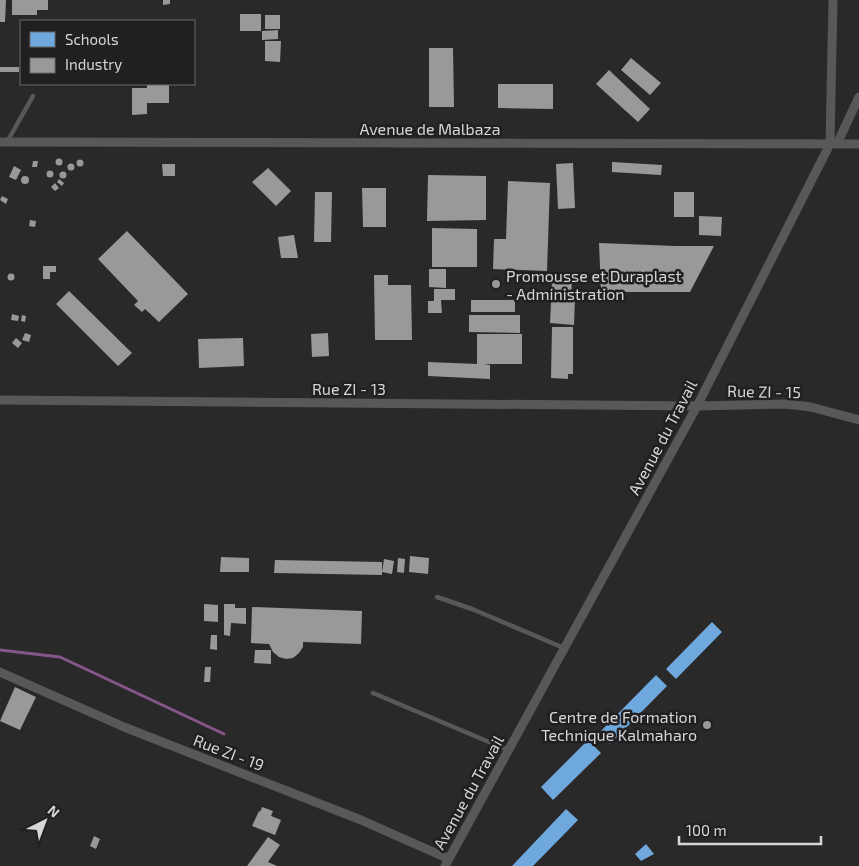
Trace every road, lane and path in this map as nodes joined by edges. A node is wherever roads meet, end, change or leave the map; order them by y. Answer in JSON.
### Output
{"nodes":[{"id":1,"x":833,"y":0,"type":"edge"},
{"id":2,"x":33,"y":96,"type":"dead end"},
{"id":3,"x":859,"y":97,"type":"edge"},
{"id":4,"x":3,"y":142,"type":"edge"},
{"id":5,"x":834,"y":144,"type":"junction"},
{"id":6,"x":859,"y":144,"type":"edge"},
{"id":7,"x":0,"y":400,"type":"edge"},
{"id":8,"x":697,"y":406,"type":"junction"},
{"id":9,"x":859,"y":420,"type":"edge"},
{"id":10,"x":437,"y":598,"type":"dead end"},
{"id":11,"x":564,"y":648,"type":"junction"},
{"id":12,"x":0,"y":672,"type":"edge"},
{"id":13,"x":373,"y":693,"type":"dead end"},
{"id":14,"x":508,"y":750,"type":"junction"},
{"id":15,"x":447,"y":862,"type":"edge"}],
"edges":[{"from":1,"to":5,"type":"street","name":"Avenue du Travail"},
{"from":2,"to":4,"type":"lane"},
{"from":3,"to":5,"type":"street"},
{"from":4,"to":5,"type":"street","name":"Avenue de Malbaza"},
{"from":5,"to":6,"type":"street","name":"Avenue de Malbaza"},
{"from":5,"to":8,"type":"street","name":"Avenue du Travail"},
{"from":7,"to":8,"type":"street","name":"Rue ZI - 13"},
{"from":8,"to":9,"type":"street","name":"Rue ZI - 15"},
{"from":8,"to":11,"type":"street","name":"Avenue du Travail"},
{"from":10,"to":11,"type":"lane"},
{"from":11,"to":14,"type":"street","name":"Avenue du Travail"},
{"from":12,"to":15,"type":"street","name":"Rue ZI - 19"},
{"from":13,"to":14,"type":"lane"},
{"from":14,"to":15,"type":"street","name":"Avenue du Travail"}]}
